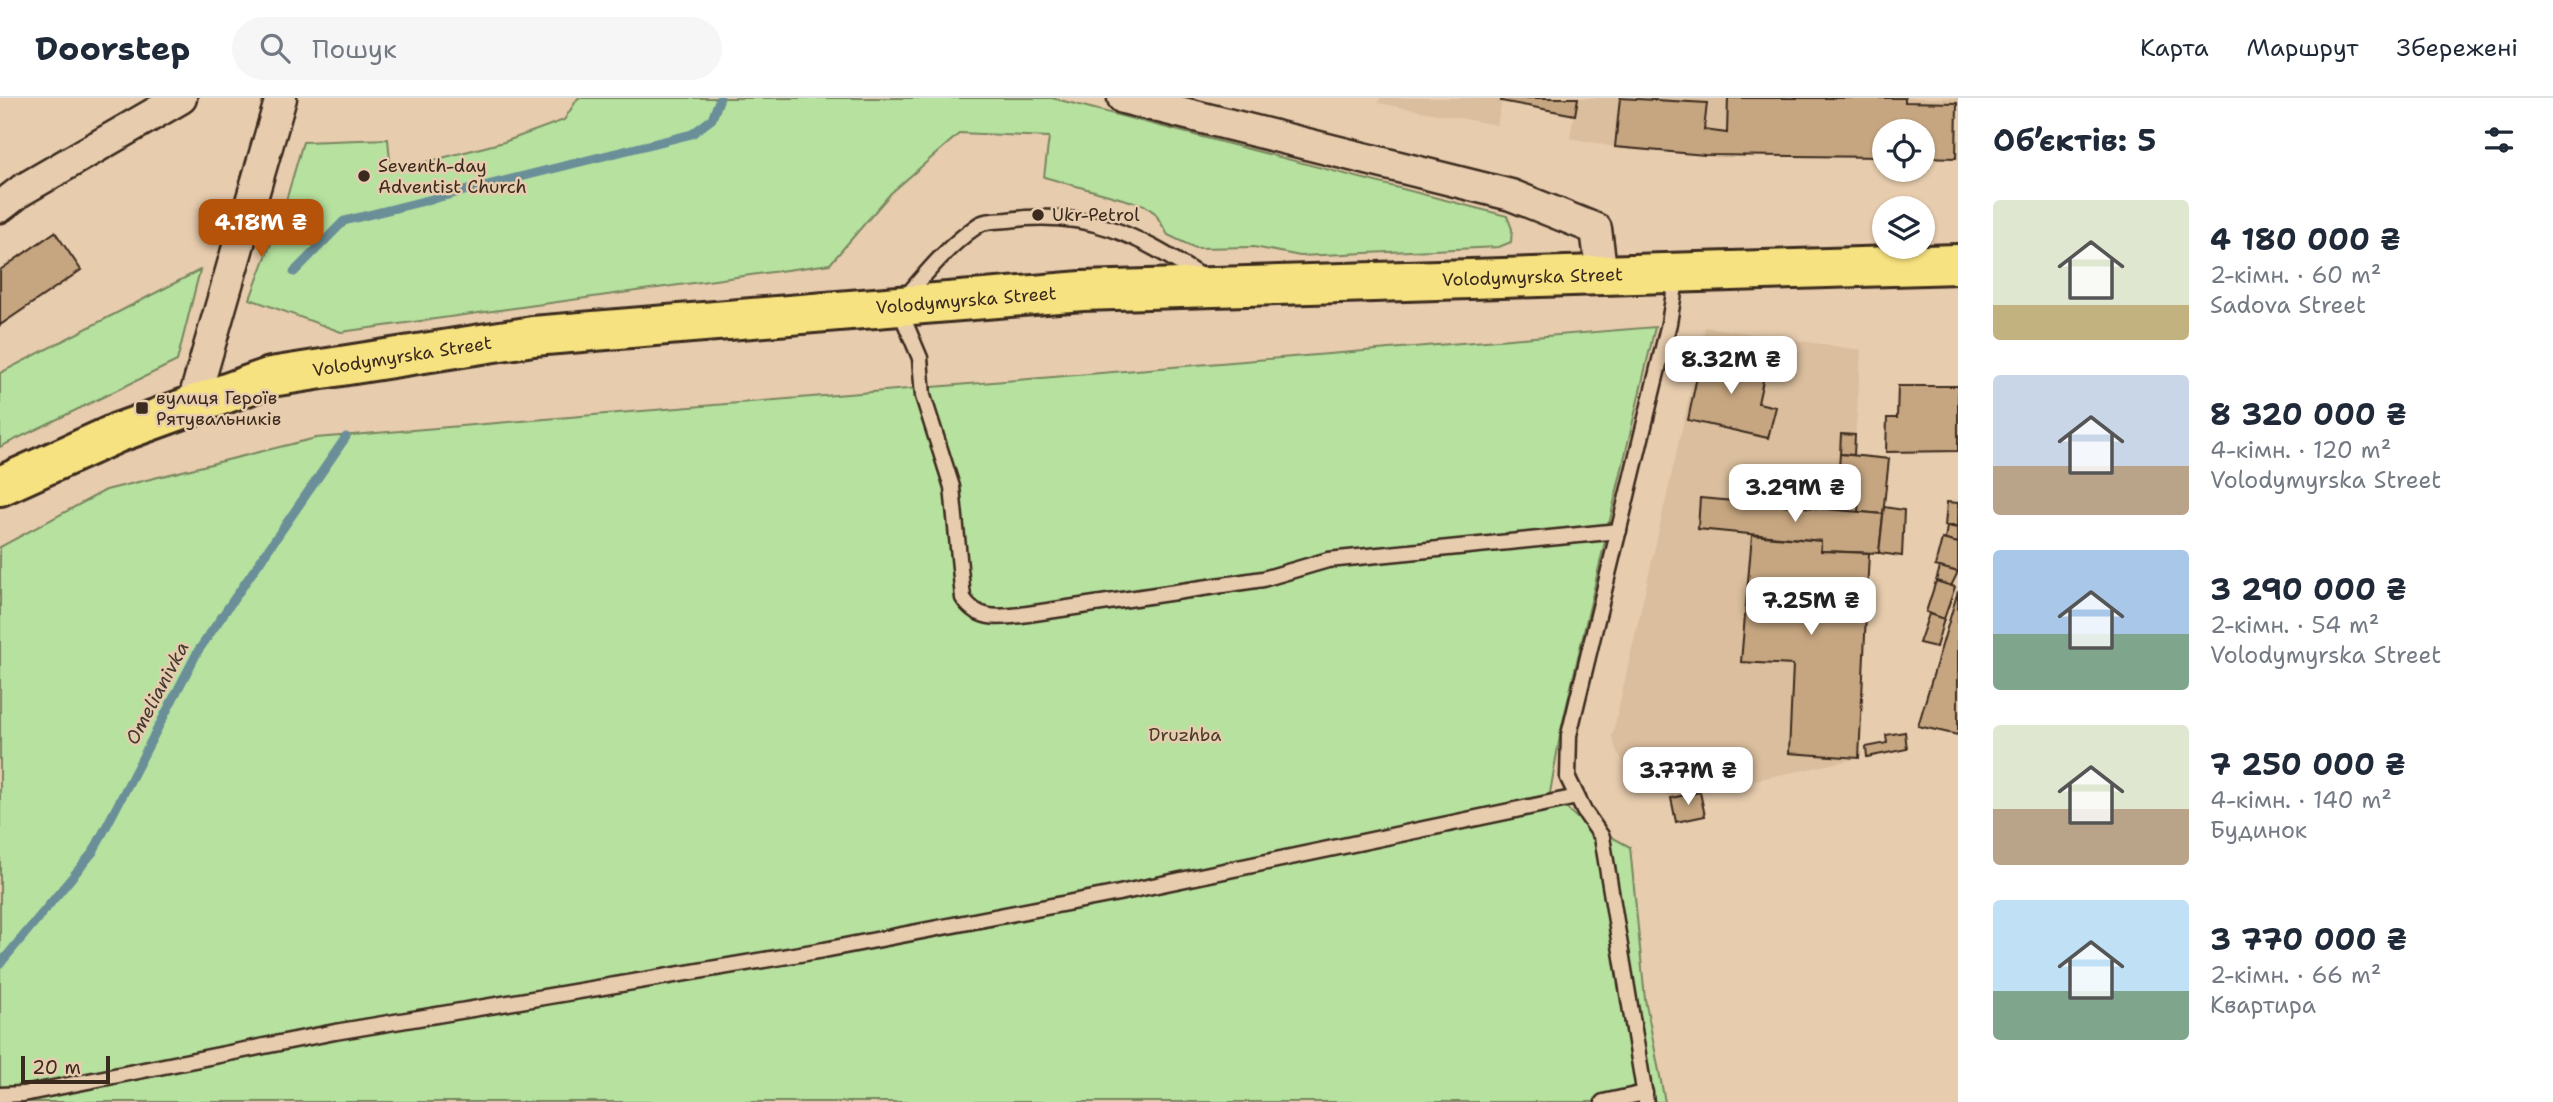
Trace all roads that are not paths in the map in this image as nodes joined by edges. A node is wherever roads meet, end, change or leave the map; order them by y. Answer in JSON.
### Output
{"nodes":[{"id":1,"x":181,"y":98,"type":"edge"},
{"id":2,"x":281,"y":98,"type":"edge"},
{"id":3,"x":1123,"y":98,"type":"edge"},
{"id":4,"x":0,"y":207,"type":"edge"},
{"id":5,"x":1958,"y":264,"type":"edge"},
{"id":6,"x":1677,"y":274,"type":"junction"},
{"id":7,"x":1602,"y":276,"type":"junction"},
{"id":8,"x":1215,"y":286,"type":"junction"},
{"id":9,"x":898,"y":306,"type":"junction"},
{"id":10,"x":192,"y":406,"type":"junction"},
{"id":11,"x":0,"y":486,"type":"edge"},
{"id":12,"x":1619,"y":531,"type":"junction"},
{"id":13,"x":1577,"y":797,"type":"junction"},
{"id":14,"x":0,"y":1095,"type":"edge"},
{"id":15,"x":1645,"y":1098,"type":"edge"},
{"id":16,"x":1603,"y":1102,"type":"edge"}],
"edges":[{"from":1,"to":4,"type":"street"},
{"from":2,"to":10,"type":"street"},
{"from":3,"to":7,"type":"street"},
{"from":5,"to":6,"type":"main road","name":"Volodymyrska Street"},
{"from":6,"to":7,"type":"main road","name":"Volodymyrska Street"},
{"from":6,"to":12,"type":"lane"},
{"from":7,"to":8,"type":"main road","name":"Volodymyrska Street"},
{"from":8,"to":9,"type":"main road","name":"Volodymyrska Street"},
{"from":8,"to":9,"type":"lane"},
{"from":9,"to":10,"type":"main road","name":"Volodymyrska Street"},
{"from":9,"to":12,"type":"lane"},
{"from":10,"to":11,"type":"main road","name":"Volodymyrska Street"},
{"from":12,"to":13,"type":"lane"},
{"from":13,"to":14,"type":"lane"},
{"from":13,"to":15,"type":"lane"},
{"from":15,"to":16,"type":"lane"}]}
